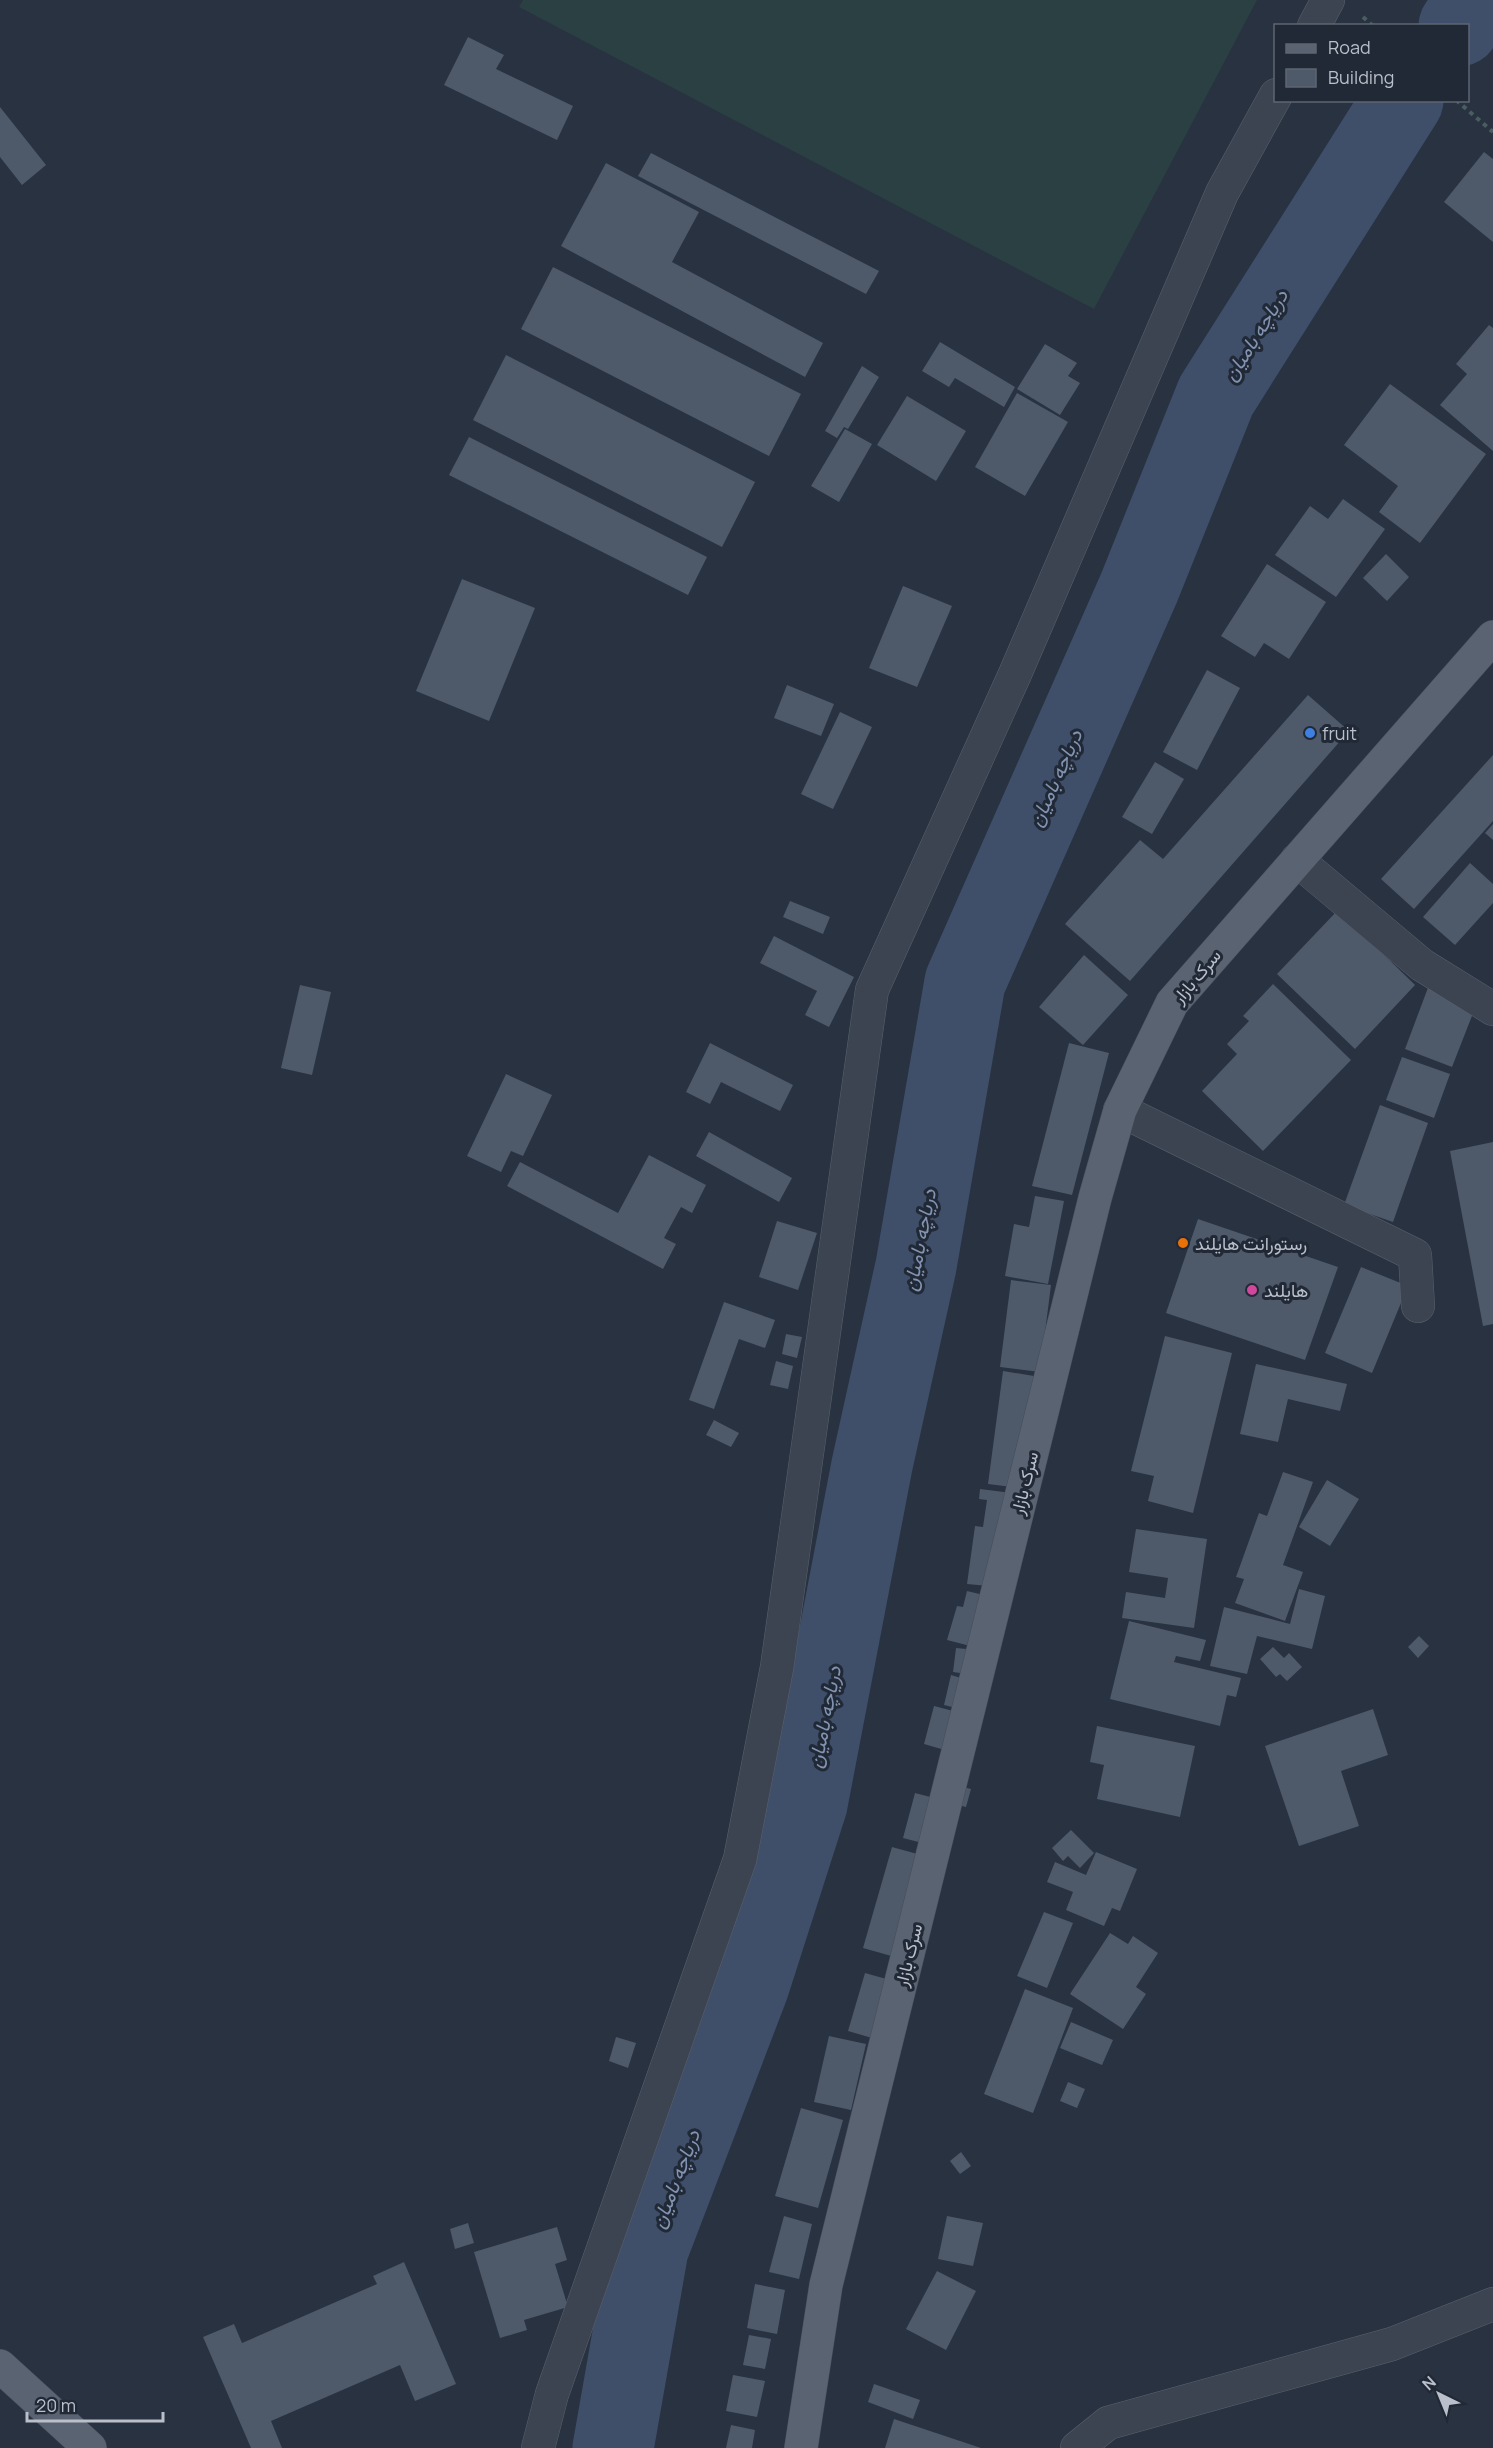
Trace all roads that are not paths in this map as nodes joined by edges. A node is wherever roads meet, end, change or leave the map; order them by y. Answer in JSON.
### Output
{"nodes":[{"id":1,"x":1328,"y":0,"type":"edge"},
{"id":2,"x":1315,"y":24,"type":"edge"},
{"id":3,"x":1274,"y":97,"type":"edge"},
{"id":4,"x":1493,"y":637,"type":"edge"},
{"id":5,"x":1298,"y":860,"type":"junction"},
{"id":6,"x":1493,"y":1010,"type":"edge"},
{"id":7,"x":1120,"y":1110,"type":"junction"},
{"id":8,"x":1418,"y":1306,"type":"dead end"},
{"id":9,"x":1493,"y":2304,"type":"edge"},
{"id":10,"x":0,"y":2366,"type":"edge"},
{"id":11,"x":90,"y":2448,"type":"edge"},
{"id":12,"x":538,"y":2448,"type":"edge"},
{"id":13,"x":801,"y":2448,"type":"edge"},
{"id":14,"x":1077,"y":2448,"type":"edge"}],
"edges":[{"from":1,"to":2,"type":"street"},
{"from":3,"to":12,"type":"street"},
{"from":4,"to":5,"type":"main road","name":"سرک بازار"},
{"from":5,"to":6,"type":"street"},
{"from":5,"to":7,"type":"main road","name":"سرک بازار"},
{"from":7,"to":8,"type":"street"},
{"from":7,"to":13,"type":"main road","name":"سرک بازار"},
{"from":9,"to":14,"type":"street"},
{"from":10,"to":11,"type":"main road"}]}
